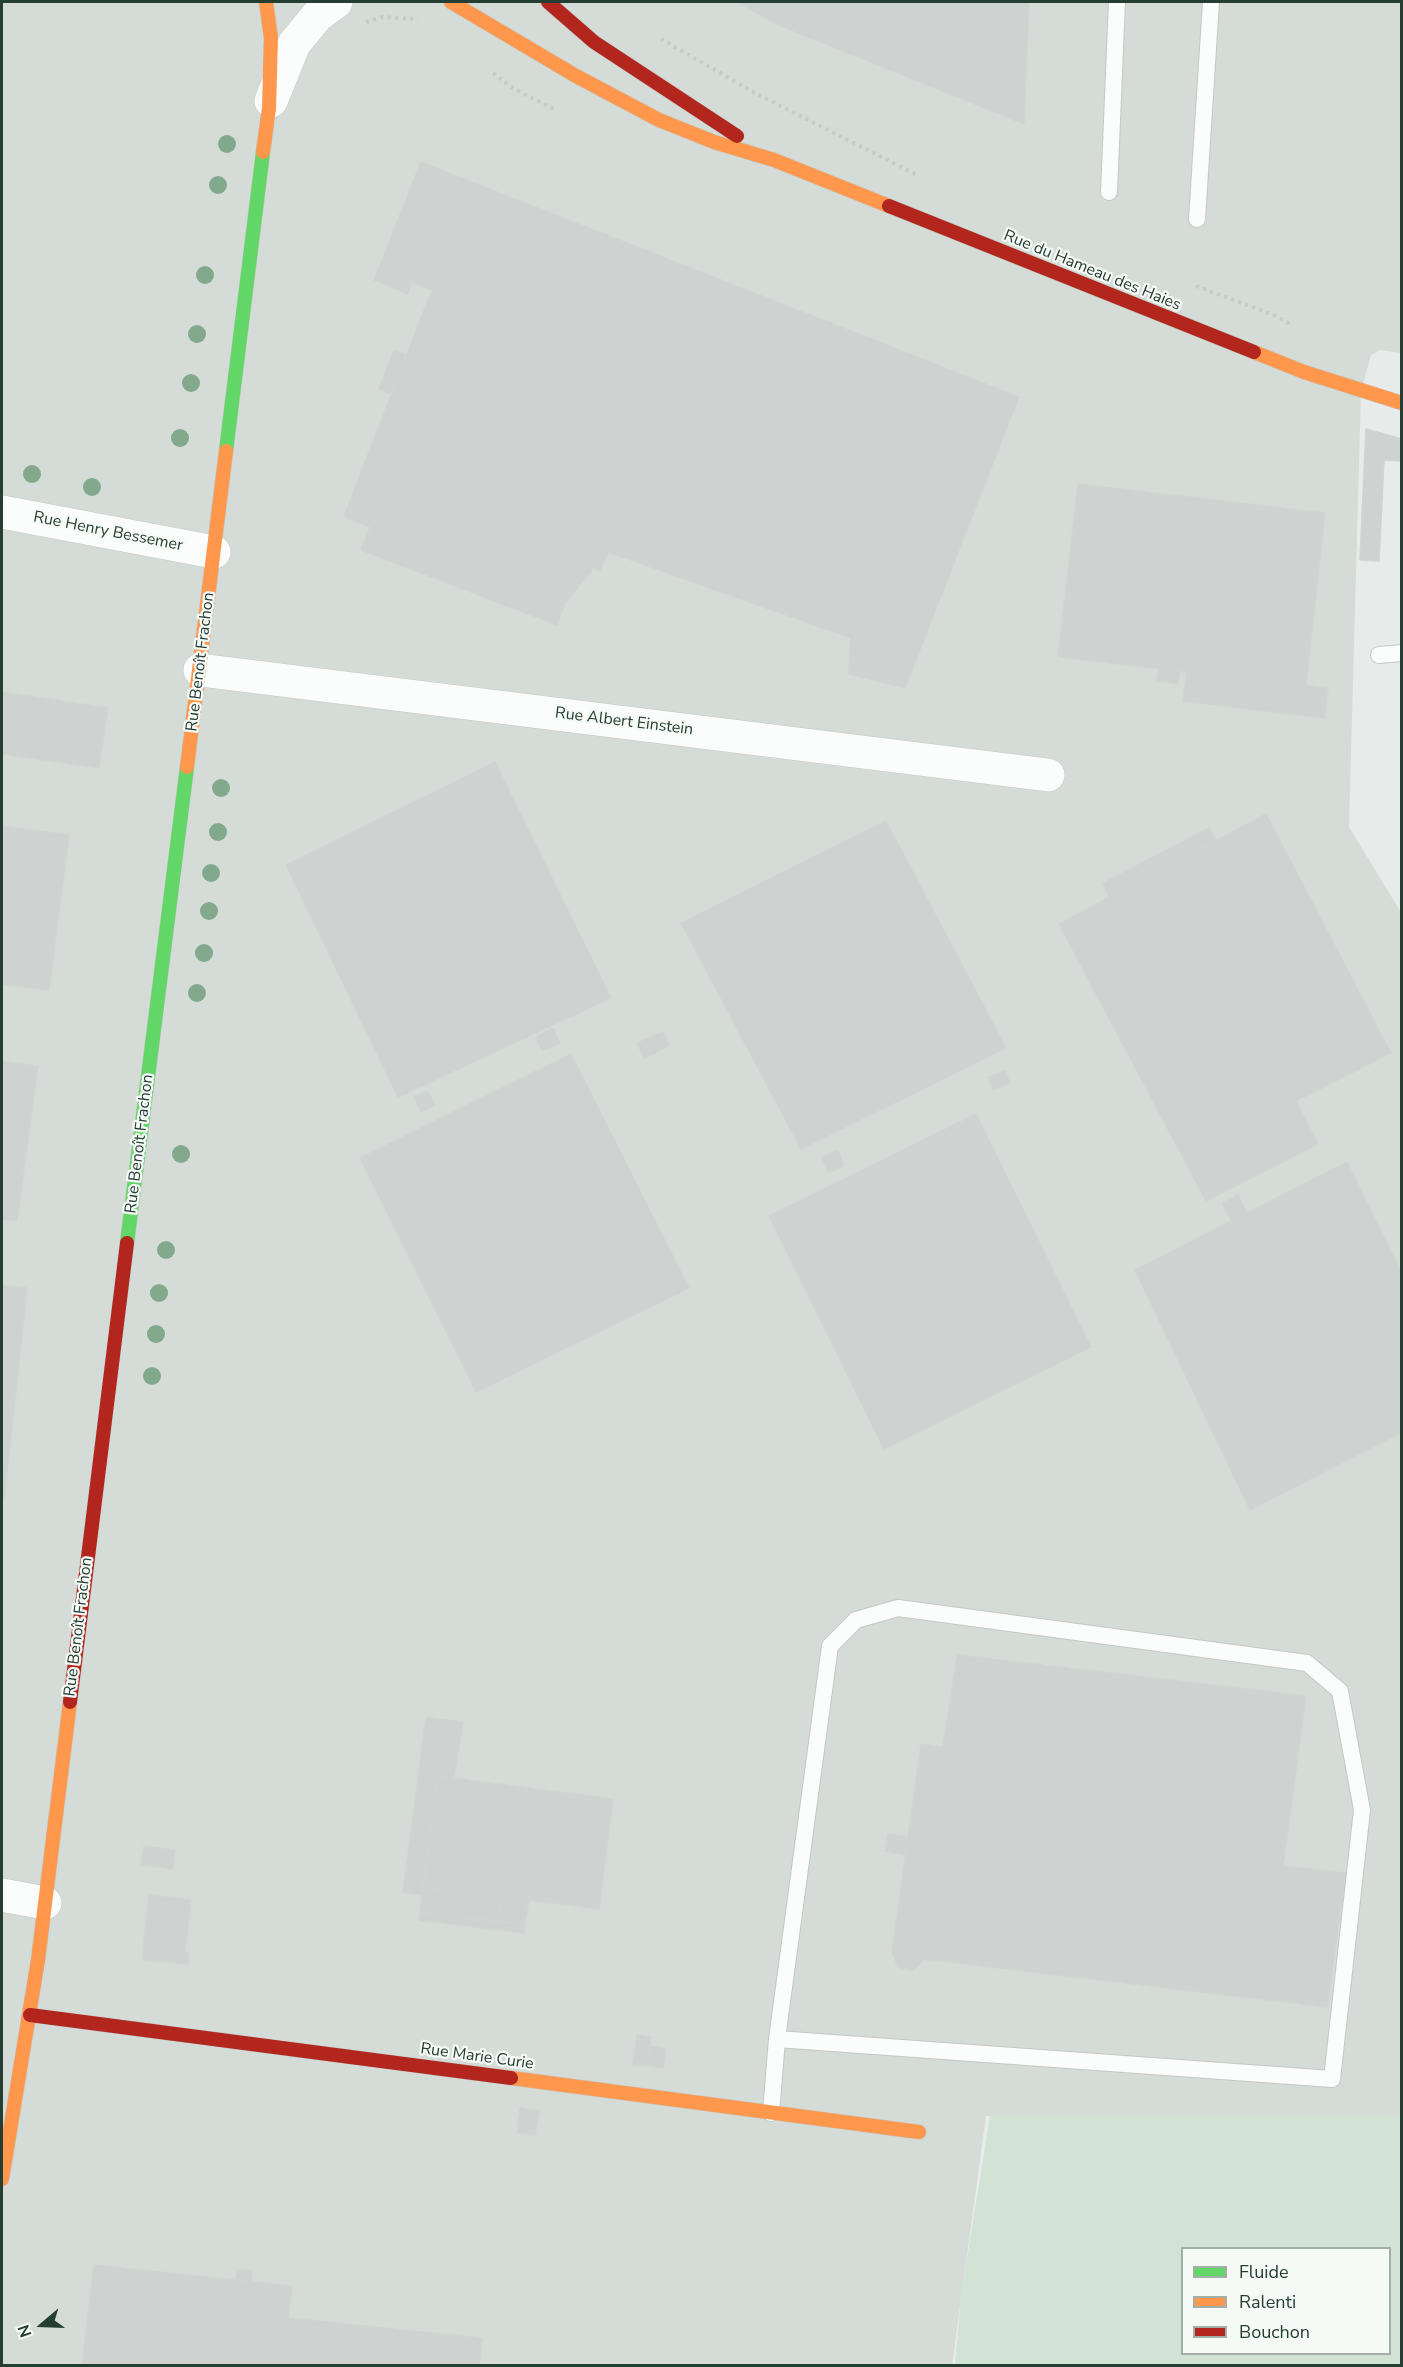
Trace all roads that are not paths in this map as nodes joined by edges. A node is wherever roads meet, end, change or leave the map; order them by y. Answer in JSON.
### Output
{"nodes":[{"id":1,"x":266,"y":2,"type":"edge"},
{"id":2,"x":336,"y":2,"type":"edge"},
{"id":3,"x":451,"y":2,"type":"edge"},
{"id":4,"x":549,"y":2,"type":"edge"},
{"id":5,"x":1117,"y":2,"type":"edge"},
{"id":6,"x":1211,"y":2,"type":"edge"},
{"id":7,"x":269,"y":108,"type":"junction"},
{"id":8,"x":774,"y":160,"type":"junction"},
{"id":9,"x":1109,"y":192,"type":"dead end"},
{"id":10,"x":1197,"y":219,"type":"dead end"},
{"id":11,"x":1401,"y":403,"type":"edge"},
{"id":12,"x":2,"y":512,"type":"edge"},
{"id":13,"x":214,"y":552,"type":"junction"},
{"id":14,"x":1401,"y":653,"type":"edge"},
{"id":15,"x":1379,"y":655,"type":"dead end"},
{"id":16,"x":200,"y":670,"type":"junction"},
{"id":17,"x":1048,"y":775,"type":"dead end"},
{"id":18,"x":2,"y":1895,"type":"edge"},
{"id":19,"x":45,"y":1903,"type":"junction"},
{"id":20,"x":30,"y":2015,"type":"junction"},
{"id":21,"x":777,"y":2038,"type":"junction"},
{"id":22,"x":771,"y":2113,"type":"junction"},
{"id":23,"x":919,"y":2132,"type":"dead end"},
{"id":24,"x":2,"y":2179,"type":"edge"}],
"edges":[{"from":1,"to":7,"type":"street","name":"Rue Benoît Frachon"},
{"from":2,"to":7,"type":"street","name":"Rue Benoît Frachon"},
{"from":3,"to":8,"type":"street","name":"Rue du Hameau des Haies"},
{"from":4,"to":8,"type":"street","name":"Rue du Hameau des Haies"},
{"from":5,"to":9,"type":"lane"},
{"from":6,"to":10,"type":"lane"},
{"from":7,"to":13,"type":"street","name":"Rue Benoît Frachon"},
{"from":8,"to":11,"type":"street","name":"Rue du Hameau des Haies"},
{"from":12,"to":13,"type":"street","name":"Rue Henry Bessemer"},
{"from":13,"to":16,"type":"street","name":"Rue Benoît Frachon"},
{"from":14,"to":15,"type":"lane"},
{"from":16,"to":17,"type":"street","name":"Rue Albert Einstein"},
{"from":16,"to":19,"type":"street","name":"Rue Benoît Frachon"},
{"from":18,"to":19,"type":"street"},
{"from":19,"to":20,"type":"street","name":"Rue Benoît Frachon"},
{"from":20,"to":22,"type":"street","name":"Rue Marie Curie"},
{"from":20,"to":24,"type":"street","name":"Rue Benoît Frachon"},
{"from":21,"to":21,"type":"lane"},
{"from":21,"to":22,"type":"lane"},
{"from":22,"to":23,"type":"street","name":"Rue Marie Curie"}]}
